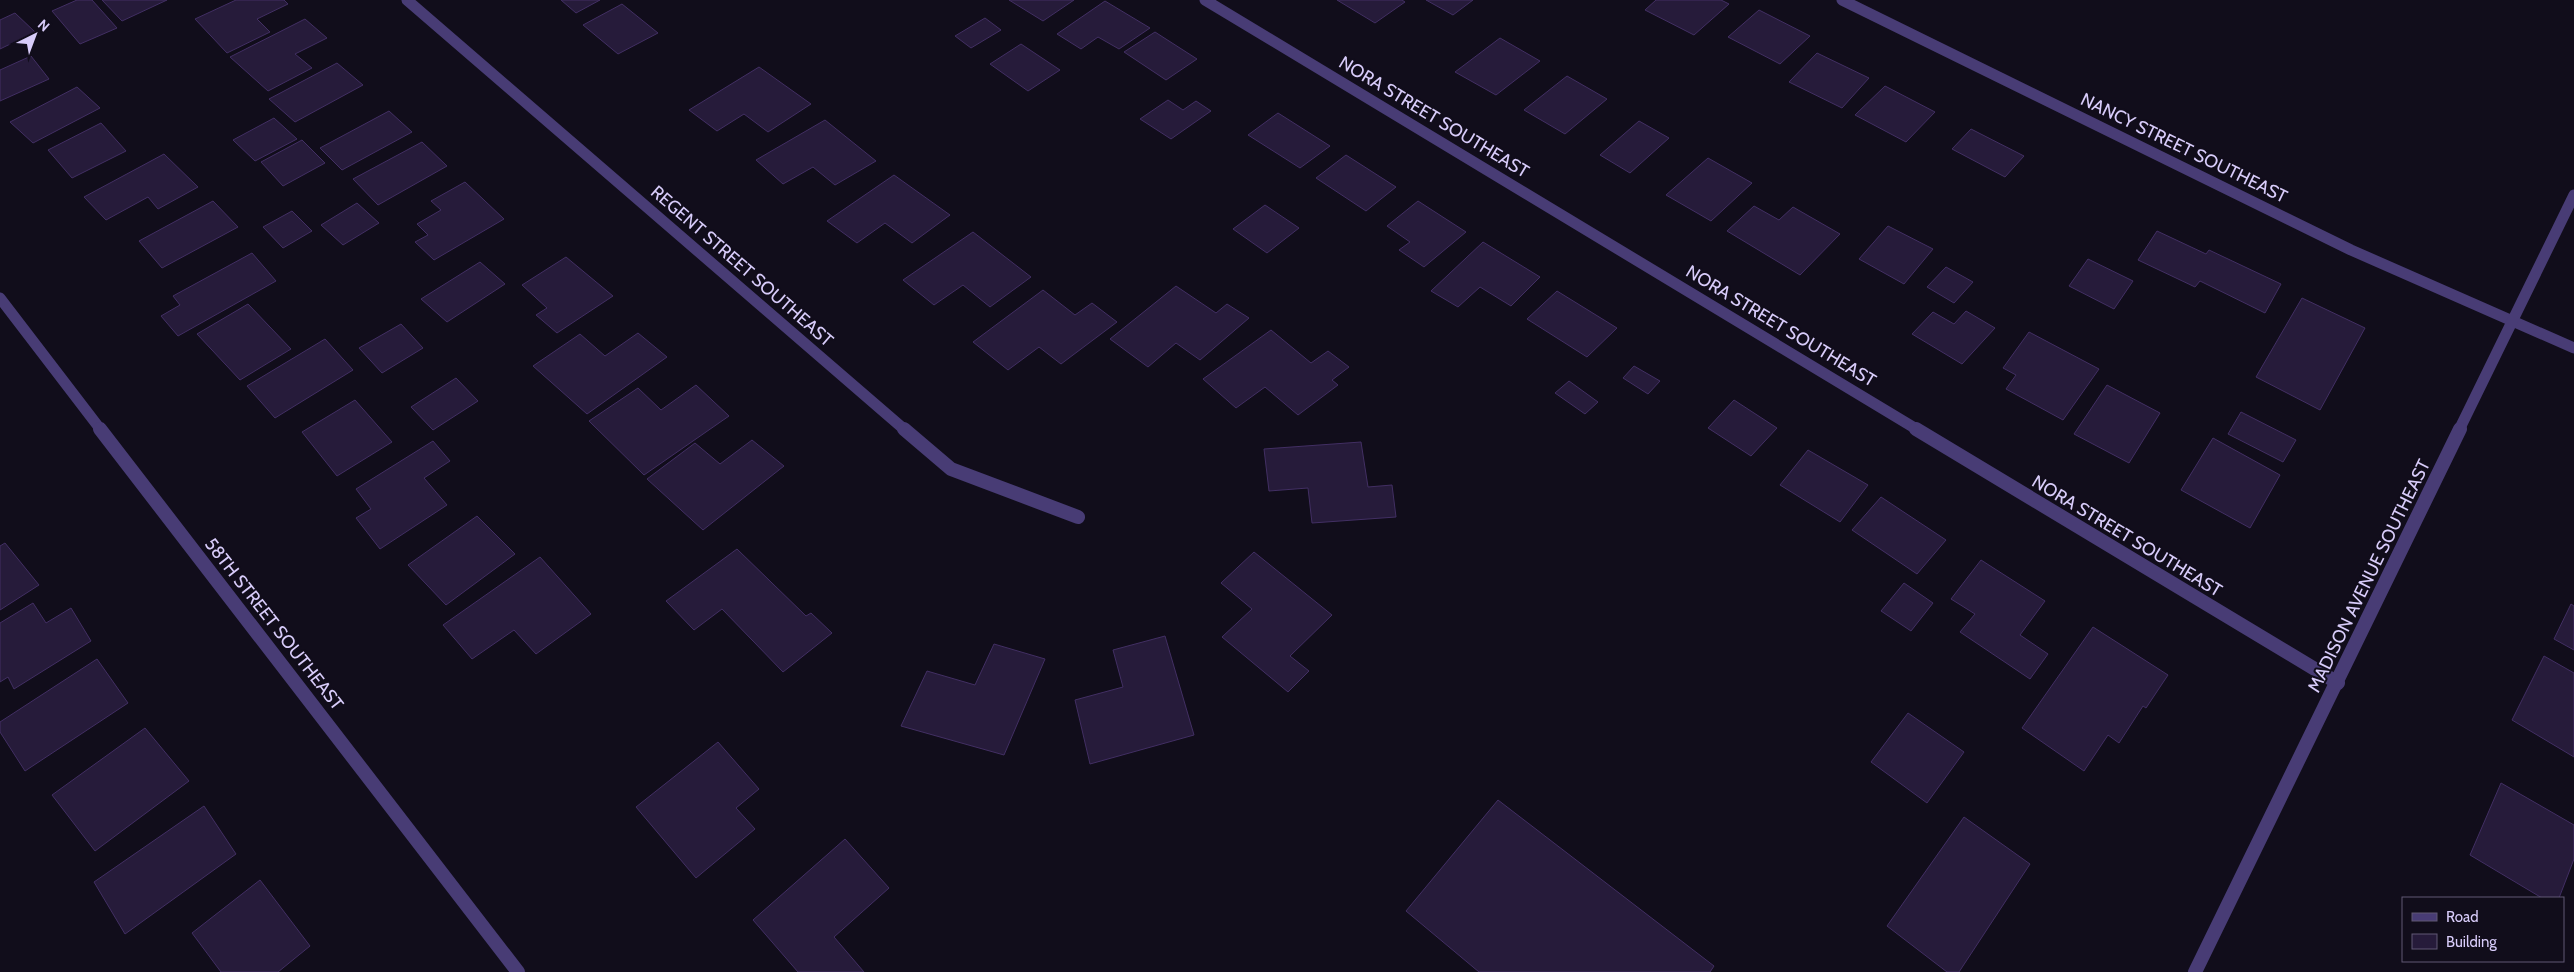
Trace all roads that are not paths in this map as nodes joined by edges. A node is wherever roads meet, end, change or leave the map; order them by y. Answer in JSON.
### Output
{"nodes":[{"id":1,"x":408,"y":0,"type":"edge"},
{"id":2,"x":1205,"y":0,"type":"edge"},
{"id":3,"x":1842,"y":0,"type":"edge"},
{"id":4,"x":2574,"y":195,"type":"edge"},
{"id":5,"x":0,"y":298,"type":"edge"},
{"id":6,"x":2514,"y":321,"type":"junction"},
{"id":7,"x":2574,"y":348,"type":"edge"},
{"id":8,"x":1078,"y":517,"type":"dead end"},
{"id":9,"x":2338,"y":683,"type":"junction"},
{"id":10,"x":518,"y":972,"type":"edge"},
{"id":11,"x":2195,"y":972,"type":"edge"}],
"edges":[{"from":1,"to":8,"type":"street","name":"REGENT STREET SOUTHEAST"},
{"from":2,"to":9,"type":"street","name":"NORA STREET SOUTHEAST"},
{"from":3,"to":6,"type":"street","name":"NANCY STREET SOUTHEAST"},
{"from":4,"to":6,"type":"street","name":"MADISON AVENUE SOUTHEAST"},
{"from":5,"to":10,"type":"street","name":"58TH STREET SOUTHEAST"},
{"from":6,"to":7,"type":"street","name":"NANCY STREET SOUTHEAST"},
{"from":6,"to":9,"type":"street","name":"MADISON AVENUE SOUTHEAST"},
{"from":9,"to":11,"type":"street","name":"MADISON AVENUE SOUTHEAST"}]}
